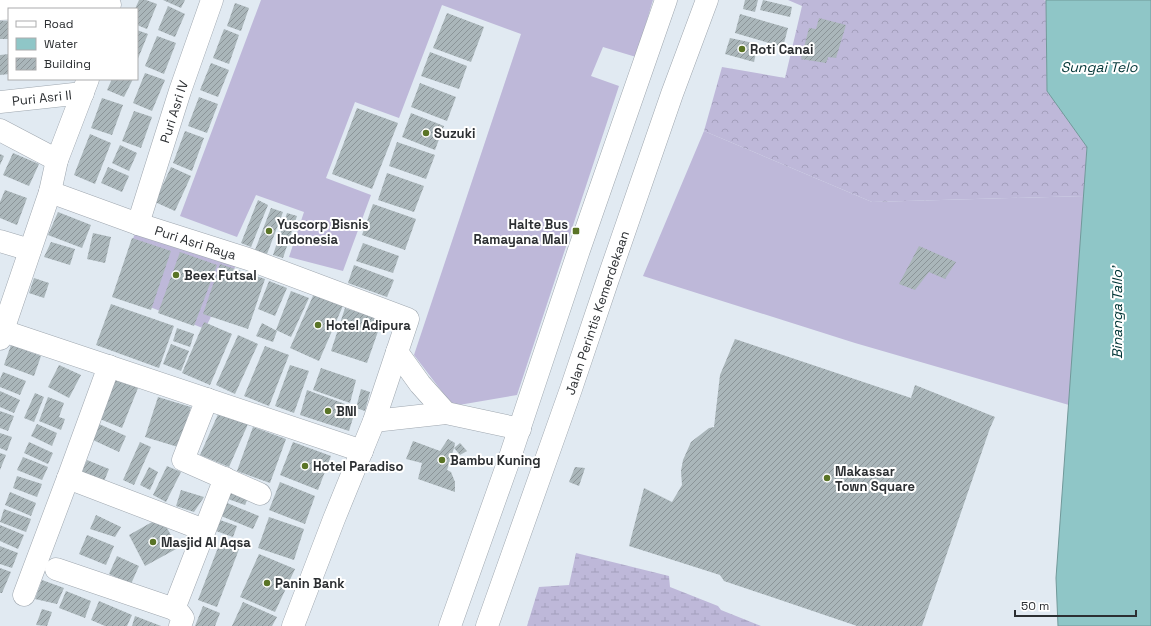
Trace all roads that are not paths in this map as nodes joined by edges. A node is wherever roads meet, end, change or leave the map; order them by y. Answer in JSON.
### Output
{"nodes":[{"id":1,"x":212,"y":0,"type":"edge"},
{"id":2,"x":666,"y":0,"type":"edge"},
{"id":3,"x":707,"y":0,"type":"edge"},
{"id":4,"x":110,"y":4,"type":"edge"},
{"id":5,"x":0,"y":8,"type":"edge"},
{"id":6,"x":85,"y":86,"type":"edge"},
{"id":7,"x":0,"y":102,"type":"edge"},
{"id":8,"x":0,"y":130,"type":"edge"},
{"id":9,"x":58,"y":160,"type":"junction"},
{"id":10,"x":50,"y":192,"type":"junction"},
{"id":11,"x":138,"y":224,"type":"junction"},
{"id":12,"x":0,"y":241,"type":"edge"},
{"id":13,"x":30,"y":250,"type":"junction"},
{"id":14,"x":2,"y":335,"type":"edge"},
{"id":15,"x":397,"y":352,"type":"junction"},
{"id":16,"x":109,"y":366,"type":"junction"},
{"id":17,"x":207,"y":399,"type":"junction"},
{"id":18,"x":446,"y":413,"type":"junction"},
{"id":19,"x":374,"y":421,"type":"junction"},
{"id":20,"x":520,"y":428,"type":"junction"},
{"id":21,"x":362,"y":451,"type":"junction"},
{"id":22,"x":68,"y":478,"type":"junction"},
{"id":23,"x":225,"y":478,"type":"junction"},
{"id":24,"x":260,"y":494,"type":"dead end"},
{"id":25,"x":204,"y":530,"type":"junction"},
{"id":26,"x":56,"y":569,"type":"dead end"},
{"id":27,"x":24,"y":595,"type":"dead end"},
{"id":28,"x":177,"y":618,"type":"edge"},
{"id":29,"x":293,"y":626,"type":"edge"},
{"id":30,"x":450,"y":626,"type":"edge"},
{"id":31,"x":487,"y":626,"type":"edge"}],
"edges":[{"from":1,"to":11,"type":"main road","name":"Puri Asri IV"},
{"from":2,"to":20,"type":"main road"},
{"from":3,"to":31,"type":"main road","name":"Jalan Perintis Kemerdekaan"},
{"from":4,"to":5,"type":"main road"},
{"from":6,"to":7,"type":"main road","name":"Puri Asri II"},
{"from":6,"to":9,"type":"main road"},
{"from":8,"to":9,"type":"main road"},
{"from":9,"to":10,"type":"main road"},
{"from":10,"to":11,"type":"main road","name":"Puri Asri Raya"},
{"from":10,"to":13,"type":"main road"},
{"from":11,"to":15,"type":"main road","name":"Puri Asri Raya"},
{"from":12,"to":13,"type":"main road"},
{"from":13,"to":14,"type":"main road"},
{"from":14,"to":16,"type":"main road"},
{"from":15,"to":18,"type":"main road"},
{"from":15,"to":19,"type":"main road"},
{"from":16,"to":17,"type":"main road"},
{"from":16,"to":22,"type":"main road"},
{"from":17,"to":21,"type":"main road"},
{"from":17,"to":23,"type":"main road"},
{"from":18,"to":19,"type":"main road"},
{"from":18,"to":20,"type":"main road"},
{"from":19,"to":21,"type":"main road"},
{"from":20,"to":30,"type":"main road"},
{"from":21,"to":29,"type":"main road"},
{"from":22,"to":25,"type":"main road"},
{"from":22,"to":27,"type":"main road"},
{"from":23,"to":24,"type":"main road"},
{"from":23,"to":25,"type":"main road"},
{"from":25,"to":28,"type":"main road"},
{"from":26,"to":28,"type":"main road"}]}
